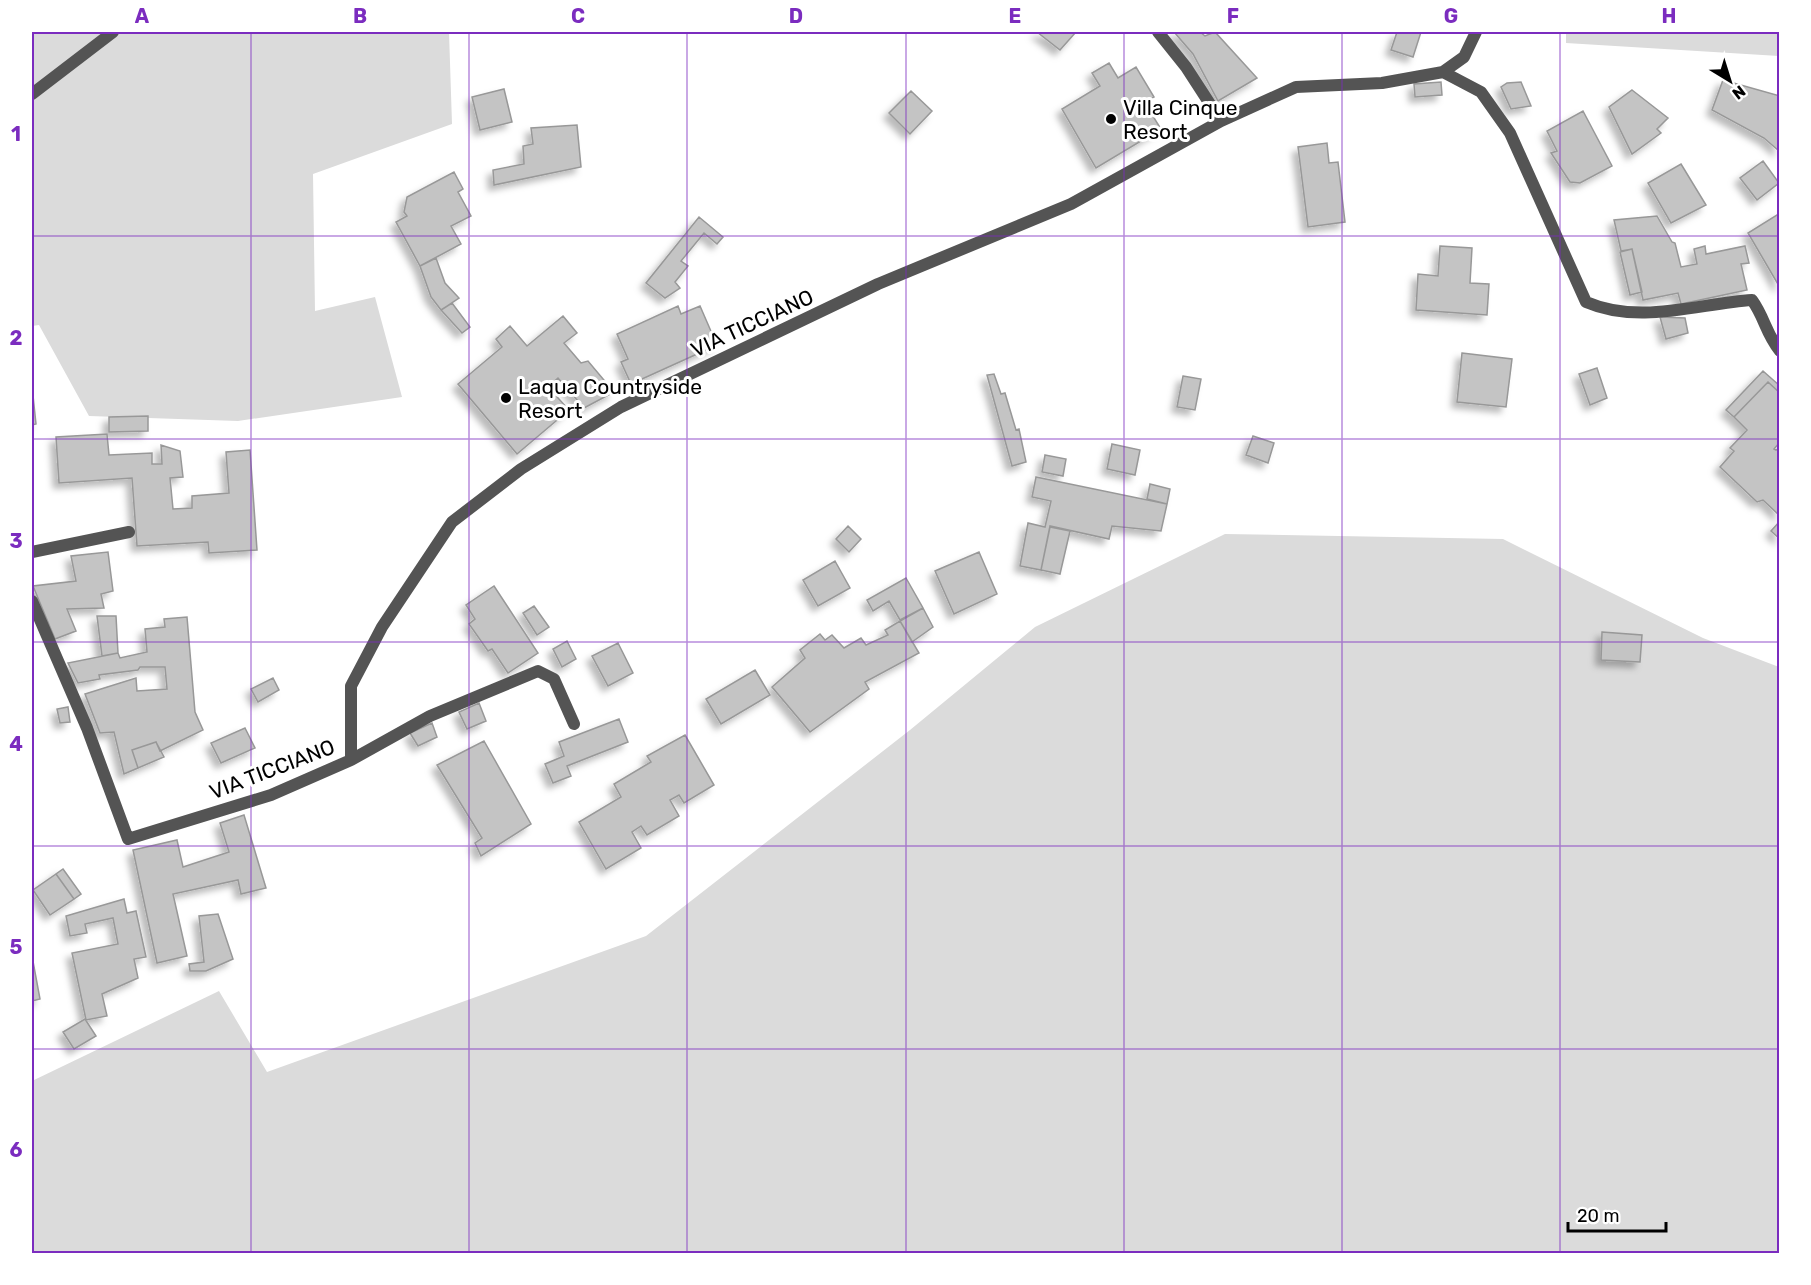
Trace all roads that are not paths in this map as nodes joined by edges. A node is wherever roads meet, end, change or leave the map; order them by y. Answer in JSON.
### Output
{"nodes":[{"id":1,"x":113,"y":32,"type":"edge"},
{"id":2,"x":1158,"y":32,"type":"edge"},
{"id":3,"x":1476,"y":32,"type":"edge"},
{"id":4,"x":1443,"y":72,"type":"junction"},
{"id":5,"x":32,"y":94,"type":"edge"},
{"id":6,"x":1221,"y":121,"type":"junction"},
{"id":7,"x":1779,"y":351,"type":"edge"},
{"id":8,"x":129,"y":532,"type":"dead end"},
{"id":9,"x":32,"y":552,"type":"edge"},
{"id":10,"x":32,"y":601,"type":"edge"},
{"id":11,"x":574,"y":724,"type":"dead end"},
{"id":12,"x":351,"y":760,"type":"junction"}],
"edges":[{"from":1,"to":5,"type":"street"},
{"from":2,"to":6,"type":"street"},
{"from":3,"to":4,"type":"street","name":"VIA TICCIANO"},
{"from":4,"to":6,"type":"street","name":"VIA TICCIANO"},
{"from":4,"to":7,"type":"street"},
{"from":6,"to":12,"type":"street","name":"VIA TICCIANO"},
{"from":8,"to":9,"type":"street"},
{"from":10,"to":12,"type":"street","name":"VIA TICCIANO"},
{"from":11,"to":12,"type":"street"}]}
